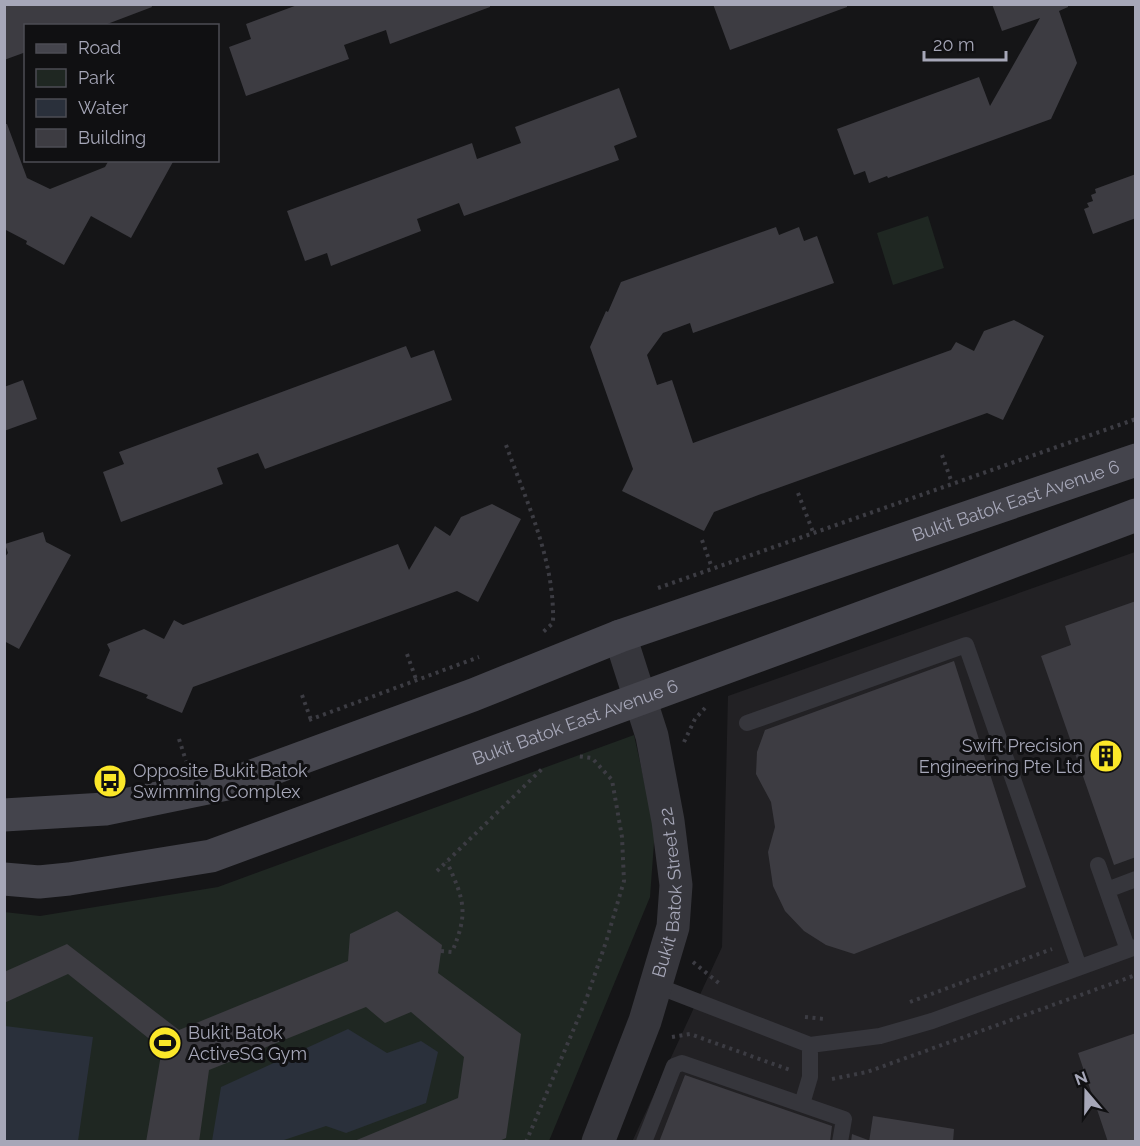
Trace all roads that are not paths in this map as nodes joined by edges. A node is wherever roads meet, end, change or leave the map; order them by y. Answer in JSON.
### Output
{"nodes":[{"id":1,"x":1136,"y":460,"type":"edge"},
{"id":2,"x":1136,"y":515,"type":"edge"},
{"id":3,"x":620,"y":636,"type":"junction"},
{"id":4,"x":640,"y":698,"type":"junction"},
{"id":5,"x":747,"y":723,"type":"dead end"},
{"id":6,"x":4,"y":815,"type":"edge"},
{"id":7,"x":1098,"y":866,"type":"dead end"},
{"id":8,"x":4,"y":879,"type":"edge"},
{"id":9,"x":1136,"y":879,"type":"edge"},
{"id":10,"x":1107,"y":890,"type":"junction"},
{"id":11,"x":1132,"y":948,"type":"edge"},
{"id":12,"x":1079,"y":968,"type":"junction"},
{"id":13,"x":655,"y":985,"type":"junction"},
{"id":14,"x":810,"y":1045,"type":"junction"},
{"id":15,"x":802,"y":1104,"type":"junction"},
{"id":16,"x":598,"y":1142,"type":"edge"},
{"id":17,"x":644,"y":1142,"type":"edge"},
{"id":18,"x":840,"y":1142,"type":"edge"}],
"edges":[{"from":1,"to":3,"type":"main road","name":"Bukit Batok East Avenue 6"},
{"from":2,"to":4,"type":"main road","name":"Bukit Batok East Avenue 6"},
{"from":3,"to":4,"type":"street","name":"Bukit Batok Street 22"},
{"from":3,"to":6,"type":"main road","name":"Bukit Batok East Avenue 6"},
{"from":4,"to":8,"type":"main road","name":"Bukit Batok East Avenue 6"},
{"from":4,"to":13,"type":"street","name":"Bukit Batok Street 22"},
{"from":5,"to":12,"type":"lane"},
{"from":7,"to":10,"type":"lane"},
{"from":9,"to":10,"type":"lane"},
{"from":10,"to":11,"type":"lane"},
{"from":11,"to":12,"type":"lane"},
{"from":12,"to":14,"type":"lane"},
{"from":13,"to":14,"type":"lane"},
{"from":13,"to":16,"type":"street","name":"Bukit Batok Street 22"},
{"from":14,"to":15,"type":"lane"},
{"from":15,"to":17,"type":"lane"},
{"from":15,"to":18,"type":"lane"}]}
